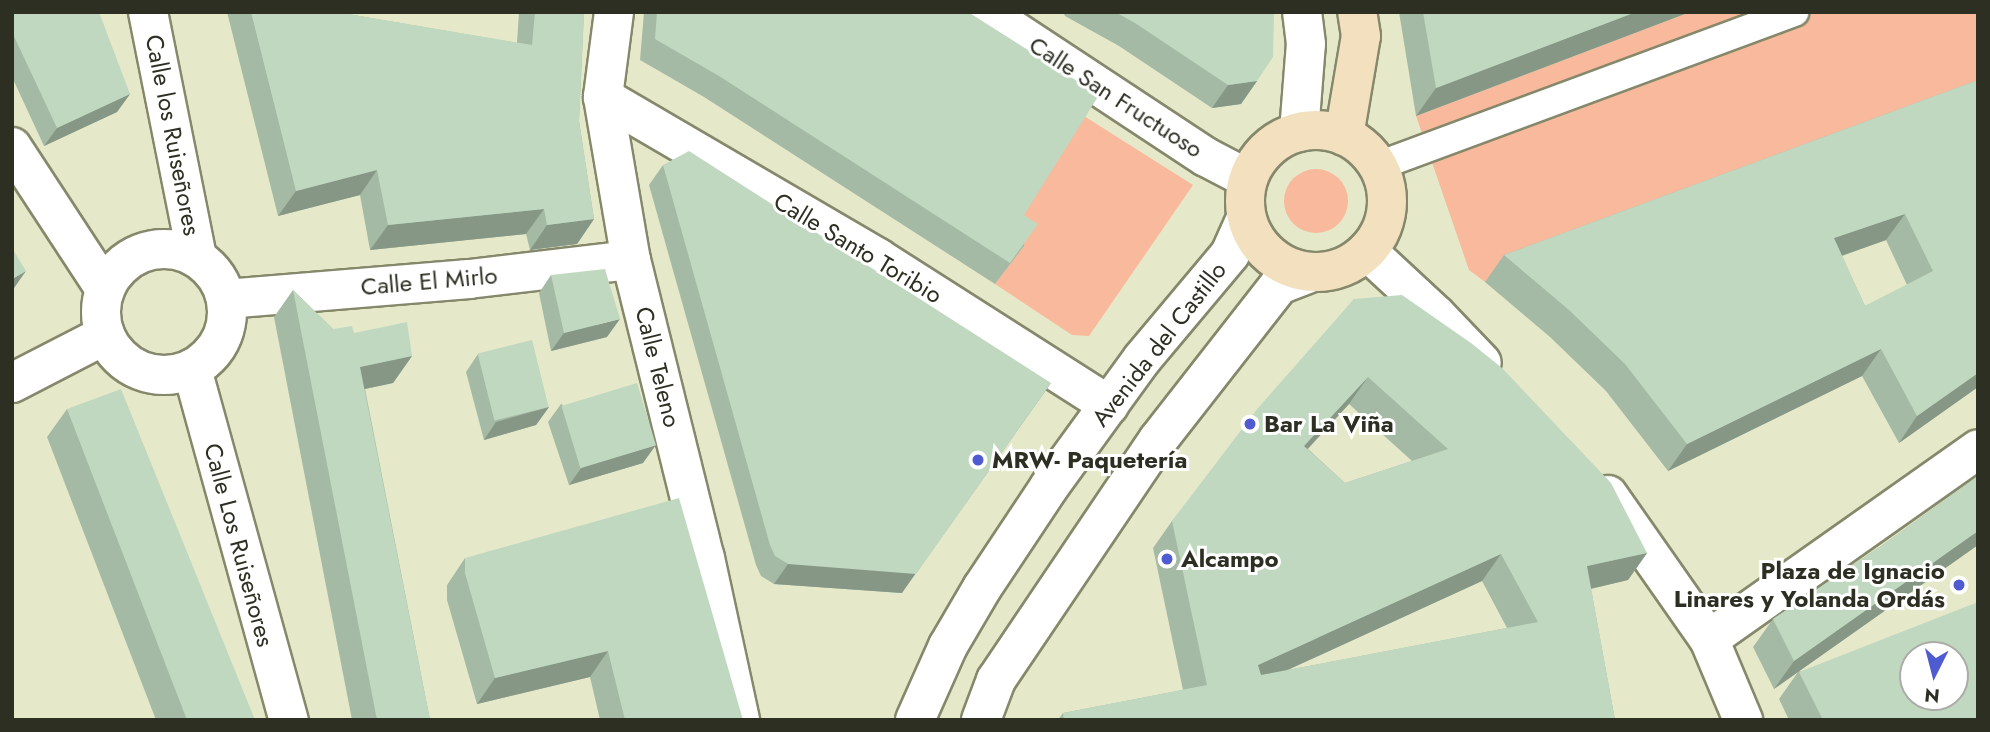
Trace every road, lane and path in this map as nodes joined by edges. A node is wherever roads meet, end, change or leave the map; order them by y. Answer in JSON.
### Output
{"nodes":[{"id":1,"x":148,"y":12,"type":"edge"},
{"id":2,"x":614,"y":12,"type":"edge"},
{"id":3,"x":1302,"y":12,"type":"edge"},
{"id":4,"x":1357,"y":12,"type":"edge"},
{"id":5,"x":1794,"y":12,"type":"edge"},
{"id":6,"x":1002,"y":17,"type":"edge"},
{"id":7,"x":603,"y":97,"type":"junction"},
{"id":8,"x":1299,"y":132,"type":"junction"},
{"id":9,"x":1344,"y":136,"type":"junction"},
{"id":10,"x":12,"y":147,"type":"edge"},
{"id":11,"x":1378,"y":166,"type":"junction"},
{"id":12,"x":1248,"y":179,"type":"junction"},
{"id":13,"x":1246,"y":218,"type":"junction"},
{"id":14,"x":1367,"y":251,"type":"junction"},
{"id":15,"x":197,"y":258,"type":"junction"},
{"id":16,"x":631,"y":260,"type":"junction"},
{"id":17,"x":1313,"y":272,"type":"junction"},
{"id":18,"x":105,"y":289,"type":"junction"},
{"id":19,"x":226,"y":299,"type":"junction"},
{"id":20,"x":105,"y":335,"type":"junction"},
{"id":21,"x":192,"y":369,"type":"junction"},
{"id":22,"x":12,"y":383,"type":"edge"},
{"id":23,"x":1502,"y":384,"type":"edge"},
{"id":24,"x":1109,"y":405,"type":"junction"},
{"id":25,"x":1978,"y":449,"type":"edge"},
{"id":26,"x":1587,"y":472,"type":"edge"},
{"id":27,"x":1709,"y":639,"type":"junction"},
{"id":28,"x":289,"y":720,"type":"edge"},
{"id":29,"x":740,"y":720,"type":"edge"},
{"id":30,"x":915,"y":720,"type":"edge"},
{"id":31,"x":981,"y":720,"type":"edge"},
{"id":32,"x":1743,"y":720,"type":"edge"}],
"edges":[{"from":1,"to":15,"type":"street","name":"Calle los Ruiseñores"},
{"from":2,"to":7,"type":"street","name":"Calle Teleno"},
{"from":3,"to":8,"type":"street"},
{"from":4,"to":9,"type":"main road"},
{"from":5,"to":11,"type":"street"},
{"from":6,"to":12,"type":"street","name":"Calle San Fructuoso"},
{"from":7,"to":16,"type":"street","name":"Calle Teleno"},
{"from":7,"to":24,"type":"street","name":"Calle Santo Toribio"},
{"from":8,"to":9,"type":"main road"},
{"from":8,"to":12,"type":"main road"},
{"from":9,"to":11,"type":"main road"},
{"from":10,"to":18,"type":"street"},
{"from":11,"to":14,"type":"main road"},
{"from":12,"to":13,"type":"main road"},
{"from":13,"to":17,"type":"main road"},
{"from":13,"to":24,"type":"street","name":"Avenida del Castillo"},
{"from":14,"to":17,"type":"main road"},
{"from":14,"to":23,"type":"street"},
{"from":15,"to":18,"type":"street"},
{"from":15,"to":19,"type":"street"},
{"from":16,"to":19,"type":"street","name":"Calle El Mirlo"},
{"from":16,"to":29,"type":"street","name":"Calle Teleno"},
{"from":17,"to":31,"type":"street"},
{"from":18,"to":20,"type":"street"},
{"from":19,"to":21,"type":"street"},
{"from":20,"to":21,"type":"street"},
{"from":20,"to":22,"type":"street"},
{"from":21,"to":28,"type":"street","name":"Calle Los Ruiseñores"},
{"from":24,"to":30,"type":"street","name":"Avenida del Castillo"},
{"from":25,"to":27,"type":"street"},
{"from":26,"to":27,"type":"street"},
{"from":27,"to":32,"type":"street"}]}
